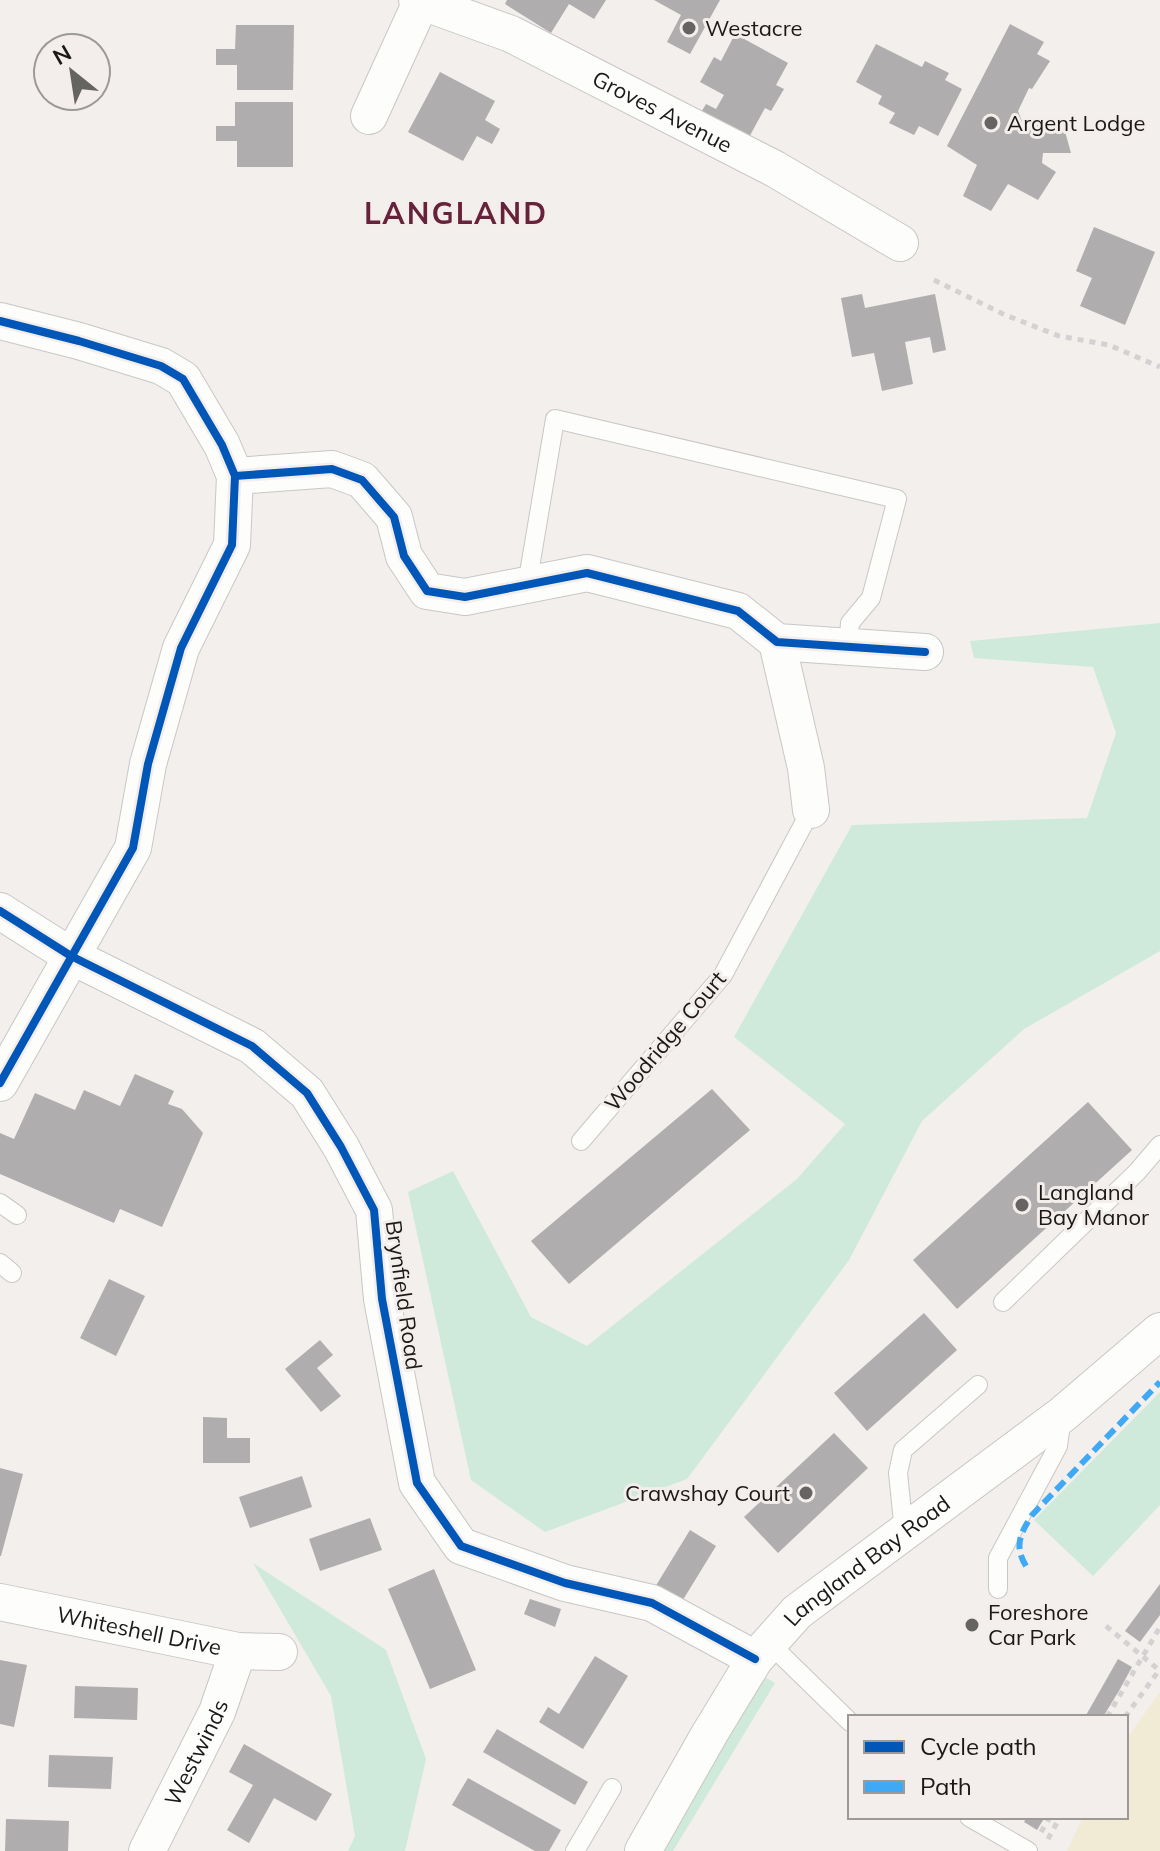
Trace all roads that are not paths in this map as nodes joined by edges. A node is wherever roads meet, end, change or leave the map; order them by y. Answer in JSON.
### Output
{"nodes":[{"id":1,"x":419,"y":1,"type":"edge"},
{"id":2,"x":369,"y":116,"type":"dead end"},
{"id":3,"x":900,"y":243,"type":"dead end"},
{"id":4,"x":0,"y":321,"type":"edge"},
{"id":5,"x":235,"y":476,"type":"junction"},
{"id":6,"x":527,"y":585,"type":"junction"},
{"id":7,"x":777,"y":642,"type":"junction"},
{"id":8,"x":848,"y":646,"type":"junction"},
{"id":9,"x":925,"y":652,"type":"dead end"},
{"id":10,"x":811,"y":810,"type":"joint"},
{"id":11,"x":0,"y":911,"type":"edge"},
{"id":12,"x":71,"y":956,"type":"junction"},
{"id":13,"x":0,"y":1083,"type":"edge"},
{"id":14,"x":581,"y":1141,"type":"dead end"},
{"id":15,"x":1160,"y":1145,"type":"edge"},
{"id":16,"x":0,"y":1203,"type":"edge"},
{"id":17,"x":17,"y":1215,"type":"dead end"},
{"id":18,"x":1003,"y":1302,"type":"dead end"},
{"id":19,"x":1160,"y":1331,"type":"edge"},
{"id":20,"x":978,"y":1385,"type":"dead end"},
{"id":21,"x":1063,"y":1414,"type":"junction"},
{"id":22,"x":904,"y":1532,"type":"junction"},
{"id":23,"x":998,"y":1589,"type":"dead end"},
{"id":24,"x":0,"y":1602,"type":"edge"},
{"id":25,"x":238,"y":1651,"type":"junction"},
{"id":26,"x":762,"y":1651,"type":"junction"},
{"id":27,"x":279,"y":1652,"type":"dead end"},
{"id":28,"x":848,"y":1720,"type":"edge"},
{"id":29,"x":612,"y":1788,"type":"dead end"},
{"id":30,"x":972,"y":1819,"type":"edge"},
{"id":31,"x":147,"y":1851,"type":"edge"},
{"id":32,"x":575,"y":1851,"type":"edge"},
{"id":33,"x":643,"y":1851,"type":"edge"},
{"id":34,"x":1028,"y":1851,"type":"edge"}],
"edges":[{"from":1,"to":2,"type":"street"},
{"from":1,"to":3,"type":"street","name":"Groves Avenue"},
{"from":4,"to":5,"type":"street"},
{"from":5,"to":6,"type":"street"},
{"from":5,"to":12,"type":"street"},
{"from":6,"to":7,"type":"street"},
{"from":6,"to":8,"type":"lane"},
{"from":7,"to":8,"type":"street"},
{"from":7,"to":10,"type":"street"},
{"from":8,"to":9,"type":"street"},
{"from":10,"to":14,"type":"lane","name":"Woodridge Court"},
{"from":11,"to":12,"type":"street","name":"Brynfield Road"},
{"from":12,"to":13,"type":"street"},
{"from":12,"to":26,"type":"street","name":"Brynfield Road"},
{"from":15,"to":18,"type":"lane"},
{"from":16,"to":17,"type":"lane"},
{"from":19,"to":21,"type":"street","name":"Langland Bay Road"},
{"from":20,"to":22,"type":"lane"},
{"from":21,"to":22,"type":"street","name":"Langland Bay Road"},
{"from":21,"to":23,"type":"lane"},
{"from":22,"to":26,"type":"street","name":"Langland Bay Road"},
{"from":24,"to":25,"type":"street","name":"Whiteshell Drive"},
{"from":25,"to":27,"type":"street","name":"Whiteshell Drive"},
{"from":25,"to":31,"type":"street","name":"Westwinds"},
{"from":26,"to":28,"type":"lane"},
{"from":26,"to":33,"type":"street","name":"Langland Bay Road"},
{"from":29,"to":32,"type":"lane"},
{"from":30,"to":34,"type":"lane"}]}
